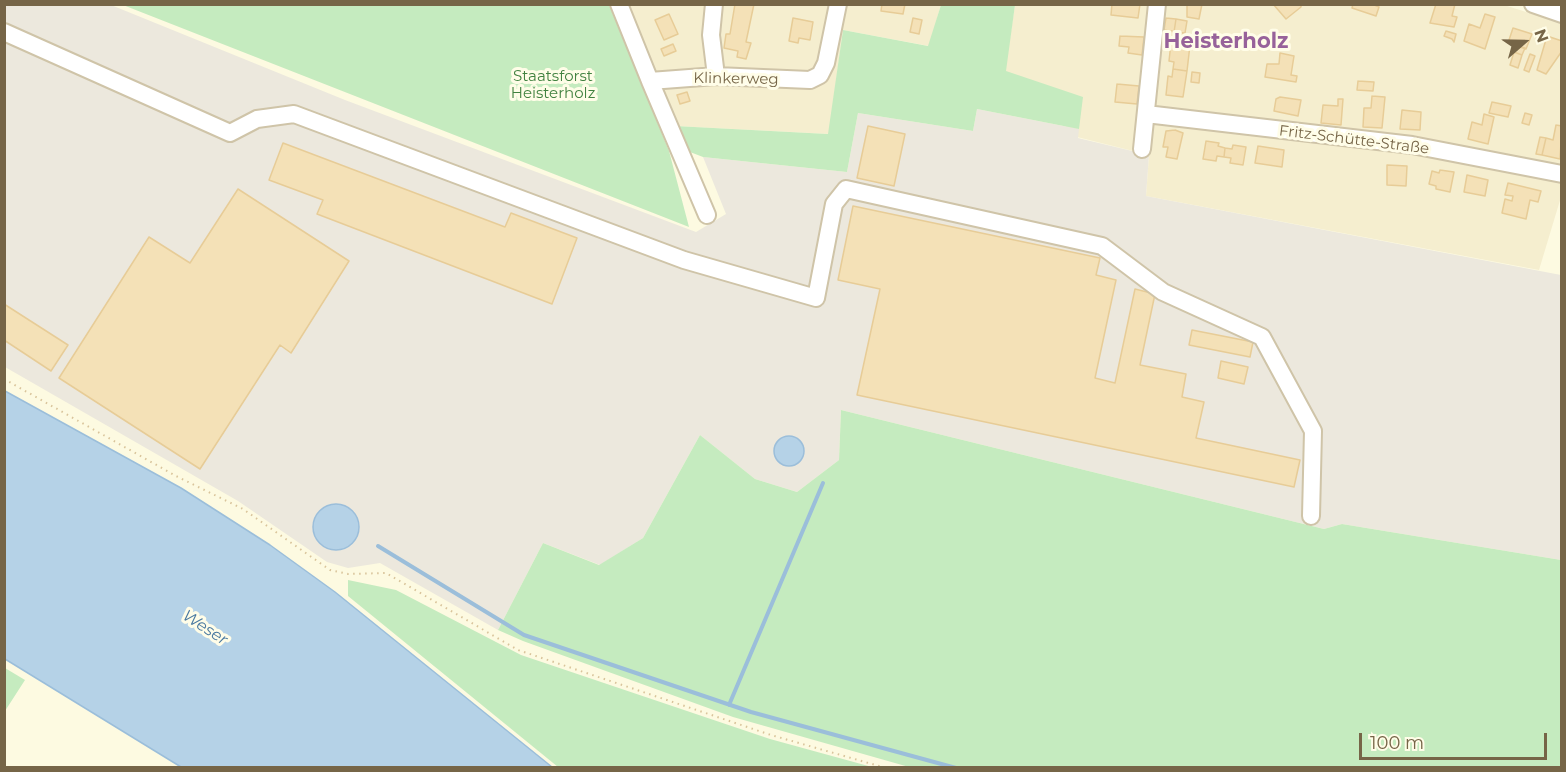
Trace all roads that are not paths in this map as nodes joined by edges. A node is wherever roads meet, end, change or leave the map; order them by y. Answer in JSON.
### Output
{"nodes":[{"id":1,"x":619,"y":4,"type":"edge"},
{"id":2,"x":714,"y":4,"type":"edge"},
{"id":3,"x":838,"y":4,"type":"edge"},
{"id":4,"x":1157,"y":4,"type":"edge"},
{"id":5,"x":1533,"y":4,"type":"edge"},
{"id":6,"x":1562,"y":14,"type":"edge"},
{"id":7,"x":4,"y":32,"type":"edge"},
{"id":8,"x":716,"y":76,"type":"junction"},
{"id":9,"x":650,"y":81,"type":"junction"},
{"id":10,"x":1146,"y":114,"type":"junction"},
{"id":11,"x":1142,"y":149,"type":"dead end"},
{"id":12,"x":1562,"y":174,"type":"edge"},
{"id":13,"x":707,"y":215,"type":"dead end"},
{"id":14,"x":1311,"y":516,"type":"dead end"}],
"edges":[{"from":1,"to":9,"type":"street"},
{"from":2,"to":8,"type":"street"},
{"from":3,"to":8,"type":"street","name":"Klinkerweg"},
{"from":4,"to":10,"type":"street"},
{"from":5,"to":6,"type":"street"},
{"from":7,"to":14,"type":"street"},
{"from":8,"to":9,"type":"street","name":"Klinkerweg"},
{"from":9,"to":13,"type":"street"},
{"from":10,"to":11,"type":"street"},
{"from":10,"to":12,"type":"street","name":"Fritz-Schütte-Straße"}]}
